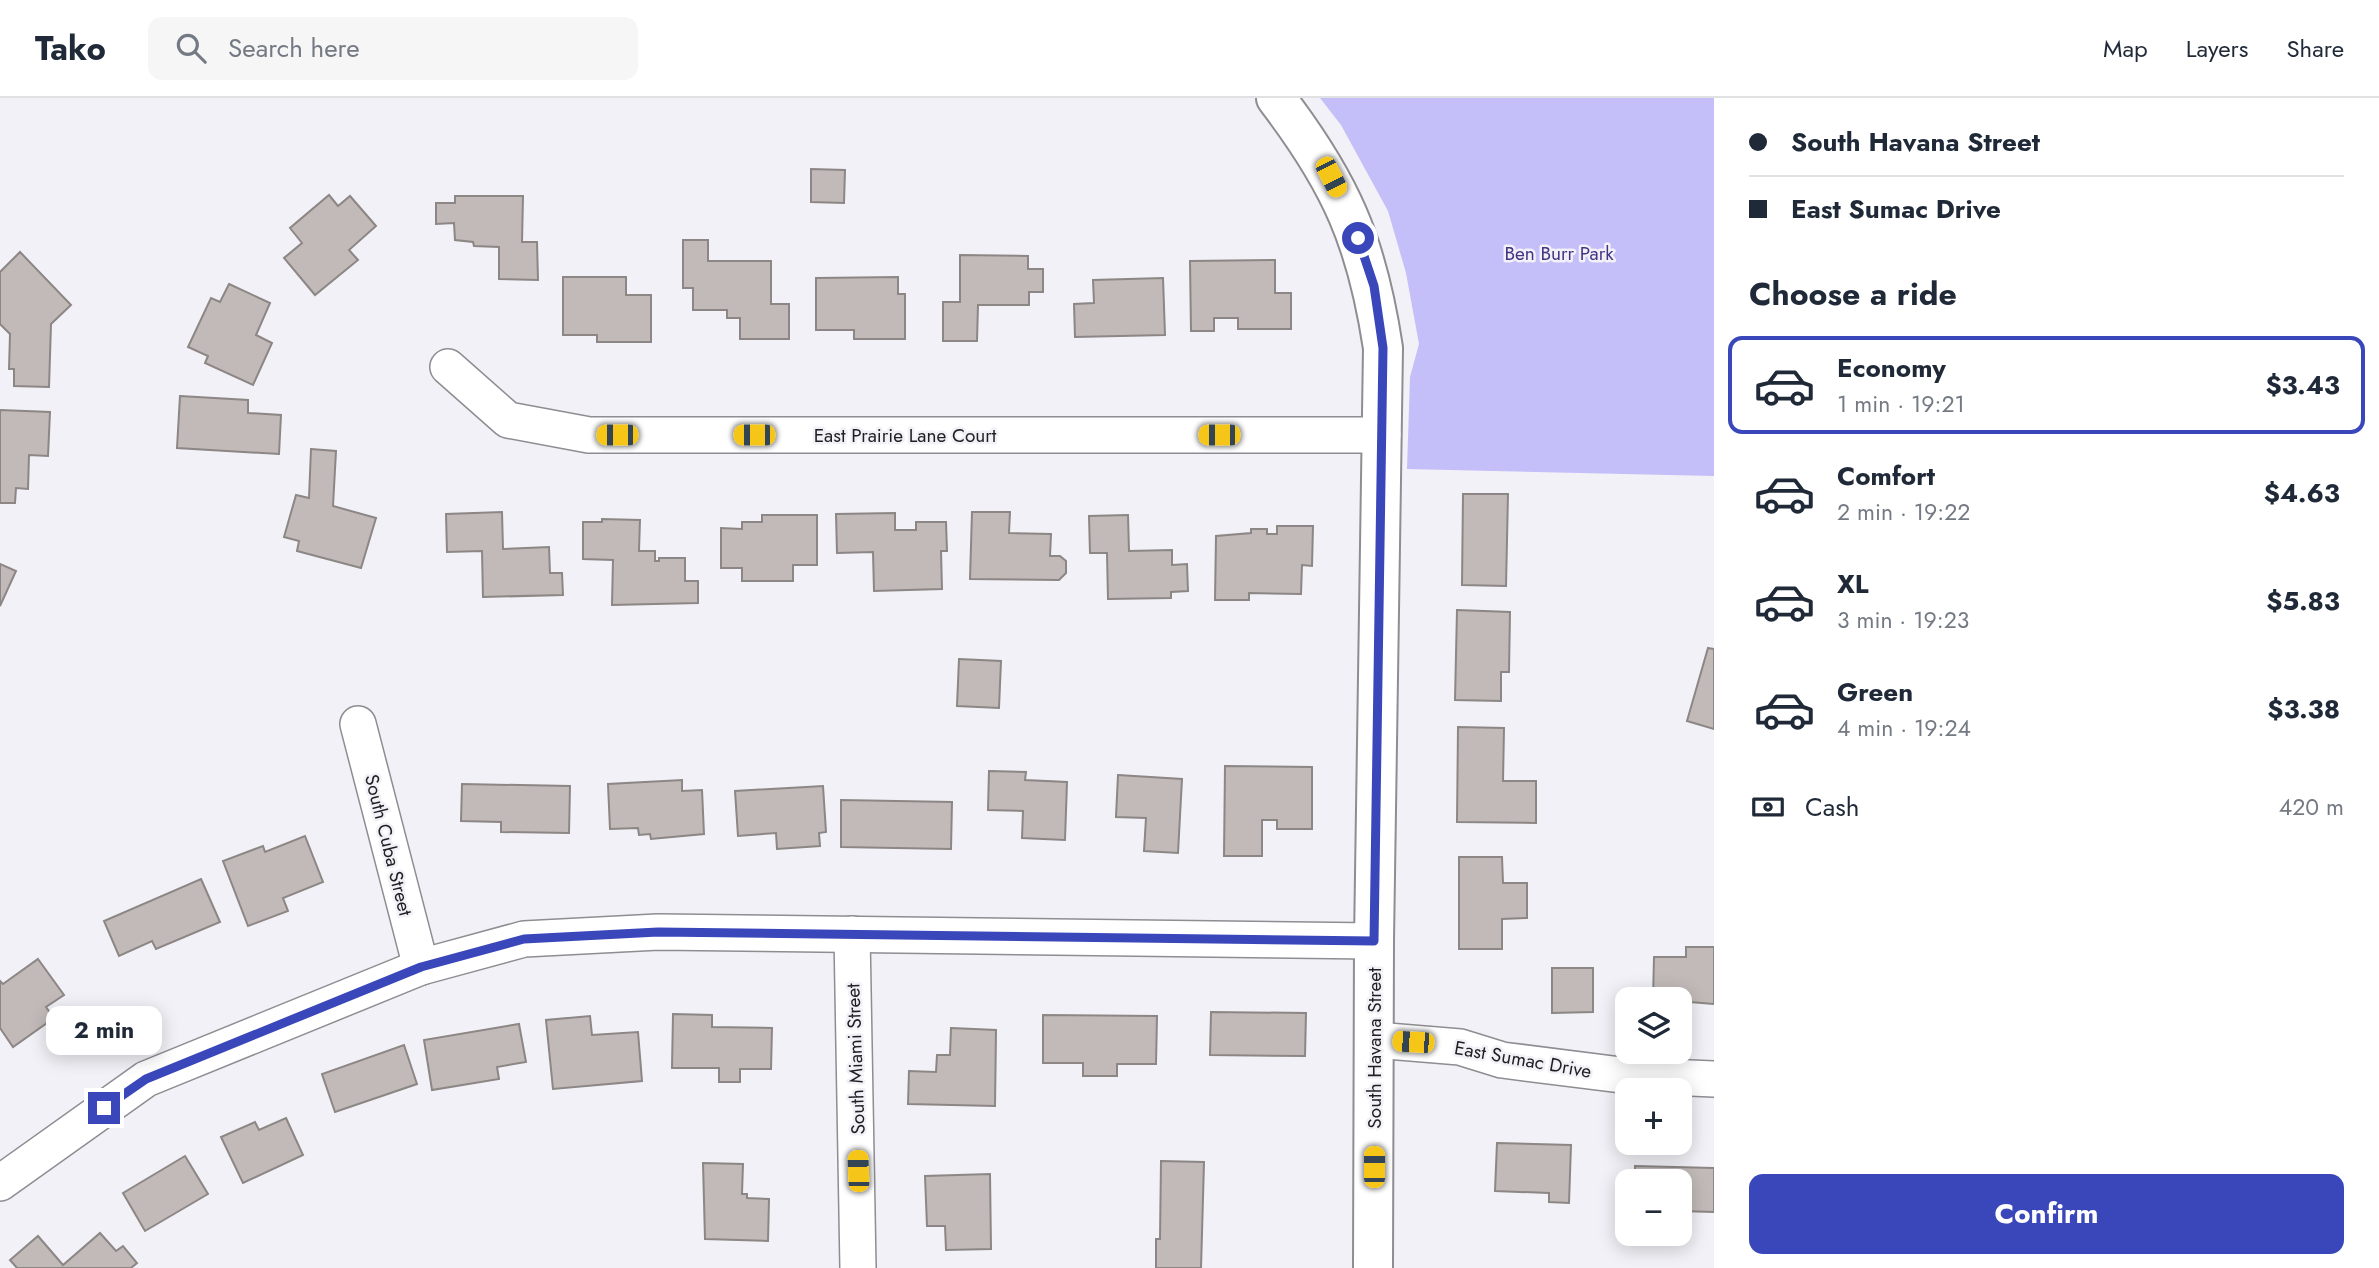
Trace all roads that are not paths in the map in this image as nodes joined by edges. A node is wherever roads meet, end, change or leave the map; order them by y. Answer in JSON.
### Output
{"nodes":[{"id":1,"x":1276,"y":98,"type":"edge"},
{"id":2,"x":448,"y":367,"type":"dead end"},
{"id":3,"x":1383,"y":435,"type":"junction"},
{"id":4,"x":358,"y":724,"type":"dead end"},
{"id":5,"x":852,"y":934,"type":"junction"},
{"id":6,"x":1374,"y":941,"type":"junction"},
{"id":7,"x":421,"y":967,"type":"junction"},
{"id":8,"x":1375,"y":1040,"type":"junction"},
{"id":9,"x":1714,"y":1079,"type":"edge"},
{"id":10,"x":0,"y":1183,"type":"edge"},
{"id":11,"x":858,"y":1268,"type":"edge"},
{"id":12,"x":1373,"y":1268,"type":"edge"}],
"edges":[{"from":1,"to":3,"type":"street","name":"South Havana Street"},
{"from":2,"to":3,"type":"street","name":"East Prairie Lane Court"},
{"from":3,"to":6,"type":"street","name":"South Havana Street"},
{"from":4,"to":7,"type":"street","name":"South Cuba Street"},
{"from":5,"to":6,"type":"street"},
{"from":5,"to":7,"type":"street"},
{"from":5,"to":11,"type":"street","name":"South Miami Street"},
{"from":6,"to":8,"type":"street","name":"South Havana Street"},
{"from":7,"to":10,"type":"street"},
{"from":8,"to":9,"type":"street","name":"East Sumac Drive"},
{"from":8,"to":12,"type":"street","name":"South Havana Street"}]}
